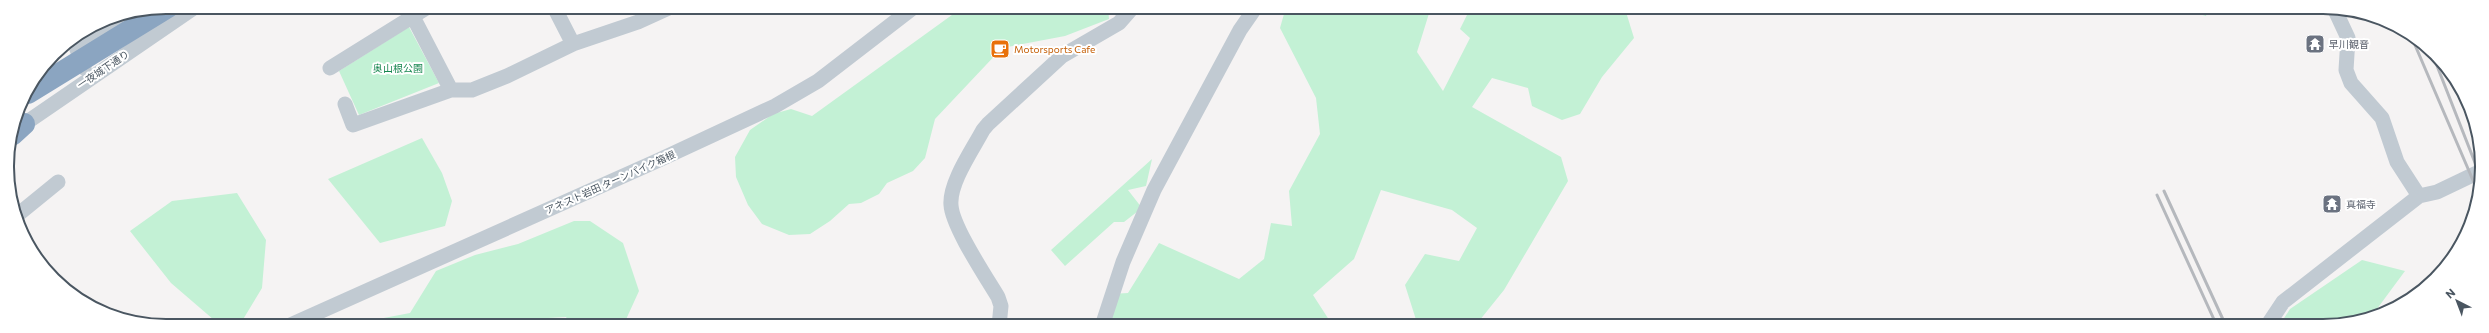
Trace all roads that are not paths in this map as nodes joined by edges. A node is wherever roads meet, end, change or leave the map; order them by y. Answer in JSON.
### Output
{"nodes":[{"id":1,"x":157,"y":14,"type":"edge"},
{"id":2,"x":184,"y":14,"type":"edge"},
{"id":3,"x":558,"y":14,"type":"edge"},
{"id":4,"x":652,"y":14,"type":"edge"},
{"id":5,"x":905,"y":14,"type":"edge"},
{"id":6,"x":1127,"y":14,"type":"edge"},
{"id":7,"x":1251,"y":14,"type":"edge"},
{"id":8,"x":412,"y":15,"type":"joint"},
{"id":9,"x":2337,"y":15,"type":"edge"},
{"id":10,"x":99,"y":30,"type":"edge"},
{"id":11,"x":82,"y":40,"type":"edge"},
{"id":12,"x":573,"y":44,"type":"junction"},
{"id":13,"x":75,"y":45,"type":"edge"},
{"id":14,"x":330,"y":68,"type":"dead end"},
{"id":15,"x":88,"y":78,"type":"junction"},
{"id":16,"x":35,"y":89,"type":"edge"},
{"id":17,"x":451,"y":90,"type":"junction"},
{"id":18,"x":345,"y":104,"type":"dead end"},
{"id":19,"x":19,"y":128,"type":"edge"},
{"id":20,"x":2475,"y":174,"type":"edge"},
{"id":21,"x":58,"y":182,"type":"dead end"},
{"id":22,"x":2419,"y":196,"type":"junction"},
{"id":23,"x":21,"y":213,"type":"edge"},
{"id":24,"x":304,"y":319,"type":"edge"},
{"id":25,"x":999,"y":319,"type":"edge"},
{"id":26,"x":1104,"y":319,"type":"edge"},
{"id":27,"x":2272,"y":319,"type":"edge"}],
"edges":[{"from":1,"to":16,"type":"highway"},
{"from":2,"to":15,"type":"street","name":"一夜城下通り"},
{"from":3,"to":12,"type":"street"},
{"from":4,"to":12,"type":"street"},
{"from":5,"to":24,"type":"street","name":"アネスト岩田 ターンパイク箱根"},
{"from":6,"to":25,"type":"street"},
{"from":7,"to":26,"type":"street"},
{"from":8,"to":14,"type":"street"},
{"from":8,"to":17,"type":"street"},
{"from":9,"to":22,"type":"street"},
{"from":10,"to":11,"type":"street"},
{"from":12,"to":17,"type":"street"},
{"from":13,"to":15,"type":"street"},
{"from":15,"to":19,"type":"street","name":"一夜城下通り"},
{"from":17,"to":18,"type":"street"},
{"from":20,"to":22,"type":"street"},
{"from":21,"to":23,"type":"street"},
{"from":22,"to":27,"type":"street"}]}
